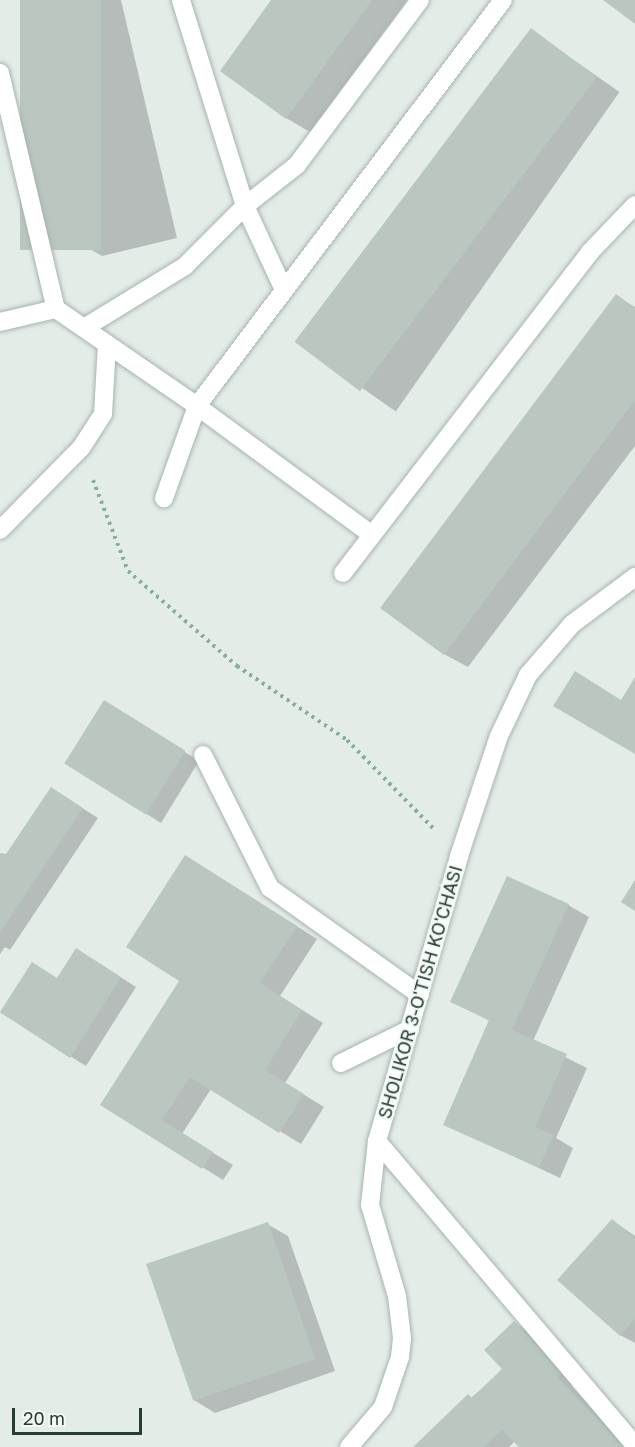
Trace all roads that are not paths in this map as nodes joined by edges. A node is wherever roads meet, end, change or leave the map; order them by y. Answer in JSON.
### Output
{"nodes":[{"id":1,"x":181,"y":0,"type":"edge"},
{"id":2,"x":420,"y":0,"type":"edge"},
{"id":3,"x":503,"y":0,"type":"edge"},
{"id":4,"x":0,"y":73,"type":"edge"},
{"id":5,"x":245,"y":206,"type":"junction"},
{"id":6,"x":635,"y":206,"type":"edge"},
{"id":7,"x":284,"y":290,"type":"junction"},
{"id":8,"x":56,"y":309,"type":"junction"},
{"id":9,"x":0,"y":322,"type":"edge"},
{"id":10,"x":84,"y":328,"type":"junction"},
{"id":11,"x":107,"y":344,"type":"junction"},
{"id":12,"x":196,"y":406,"type":"junction"},
{"id":13,"x":164,"y":498,"type":"dead end"},
{"id":14,"x":0,"y":530,"type":"edge"},
{"id":15,"x":372,"y":535,"type":"junction"},
{"id":16,"x":343,"y":573,"type":"dead end"},
{"id":17,"x":635,"y":577,"type":"edge"},
{"id":18,"x":203,"y":756,"type":"dead end"},
{"id":19,"x":420,"y":995,"type":"junction"},
{"id":20,"x":410,"y":1029,"type":"junction"},
{"id":21,"x":341,"y":1063,"type":"dead end"},
{"id":22,"x":377,"y":1141,"type":"junction"},
{"id":23,"x":631,"y":1434,"type":"edge"},
{"id":24,"x":349,"y":1447,"type":"edge"}],
"edges":[{"from":1,"to":5,"type":"street"},
{"from":2,"to":5,"type":"street"},
{"from":3,"to":7,"type":"street"},
{"from":4,"to":8,"type":"street"},
{"from":5,"to":7,"type":"street"},
{"from":5,"to":10,"type":"street"},
{"from":6,"to":15,"type":"street"},
{"from":7,"to":12,"type":"street"},
{"from":8,"to":9,"type":"street"},
{"from":8,"to":10,"type":"street"},
{"from":10,"to":11,"type":"street"},
{"from":11,"to":12,"type":"street"},
{"from":11,"to":14,"type":"street"},
{"from":12,"to":13,"type":"street"},
{"from":12,"to":15,"type":"street"},
{"from":15,"to":16,"type":"street"},
{"from":17,"to":19,"type":"street","name":"SHOLIKOR 3-O'TISH KO'CHASI"},
{"from":18,"to":19,"type":"street"},
{"from":19,"to":20,"type":"street","name":"SHOLIKOR 3-O'TISH KO'CHASI"},
{"from":20,"to":21,"type":"street"},
{"from":20,"to":22,"type":"street","name":"SHOLIKOR 3-O'TISH KO'CHASI"},
{"from":22,"to":23,"type":"street"},
{"from":22,"to":24,"type":"street","name":"SHOLIKOR 3-O'TISH KO'CHASI"}]}
